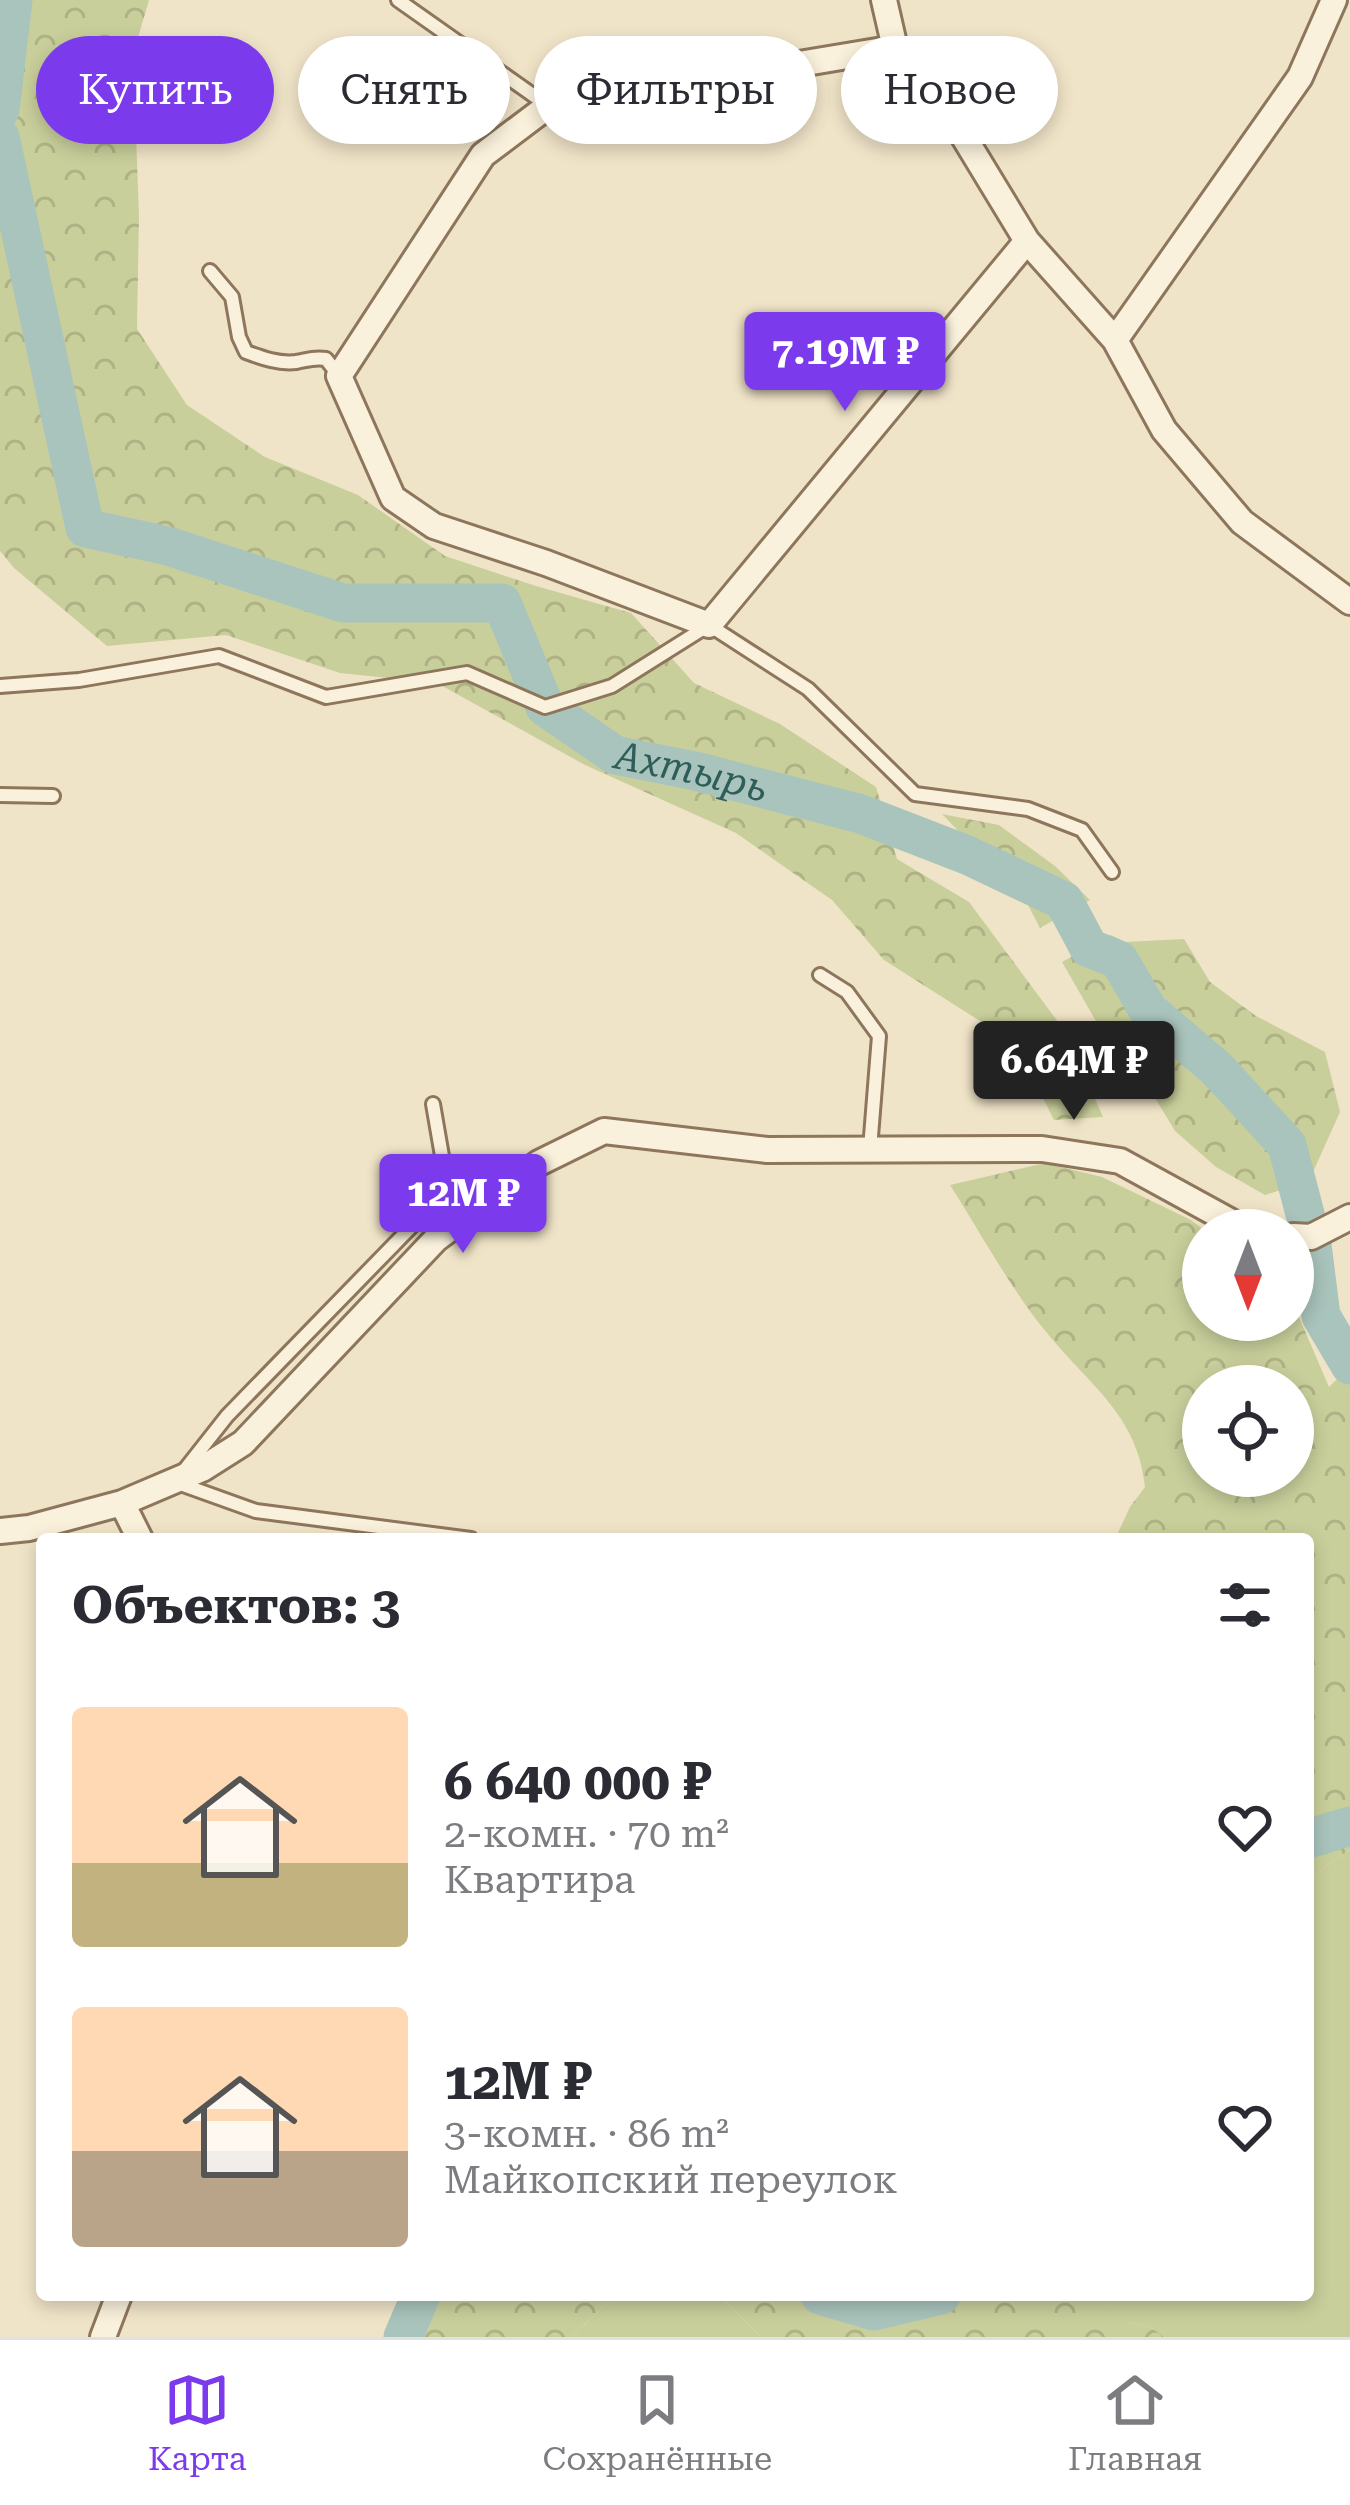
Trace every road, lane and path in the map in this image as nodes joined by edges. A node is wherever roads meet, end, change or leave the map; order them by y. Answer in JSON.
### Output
{"nodes":[{"id":1,"x":398,"y":0,"type":"edge"},
{"id":2,"x":884,"y":0,"type":"edge"},
{"id":3,"x":1334,"y":0,"type":"edge"},
{"id":4,"x":892,"y":36,"type":"edge"},
{"id":5,"x":534,"y":96,"type":"edge"},
{"id":6,"x":534,"y":116,"type":"edge"},
{"id":7,"x":968,"y":144,"type":"edge"},
{"id":8,"x":1027,"y":241,"type":"junction"},
{"id":9,"x":210,"y":271,"type":"dead end"},
{"id":10,"x":1115,"y":340,"type":"junction"},
{"id":11,"x":339,"y":376,"type":"junction"},
{"id":12,"x":1350,"y":602,"type":"edge"},
{"id":13,"x":709,"y":625,"type":"junction"},
{"id":14,"x":0,"y":686,"type":"edge"},
{"id":15,"x":0,"y":795,"type":"edge"},
{"id":16,"x":53,"y":796,"type":"dead end"},
{"id":17,"x":1112,"y":872,"type":"dead end"},
{"id":18,"x":820,"y":975,"type":"dead end"},
{"id":19,"x":433,"y":1104,"type":"dead end"},
{"id":20,"x":870,"y":1150,"type":"junction"},
{"id":21,"x":1208,"y":1209,"type":"edge"},
{"id":22,"x":1350,"y":1216,"type":"edge"},
{"id":23,"x":1314,"y":1235,"type":"edge"},
{"id":24,"x":176,"y":1482,"type":"junction"},
{"id":25,"x":122,"y":1503,"type":"junction"},
{"id":26,"x":0,"y":1531,"type":"edge"},
{"id":27,"x":137,"y":1533,"type":"edge"},
{"id":28,"x":425,"y":1533,"type":"edge"},
{"id":29,"x":117,"y":2301,"type":"edge"},
{"id":30,"x":104,"y":2337,"type":"edge"}],
"edges":[{"from":1,"to":5,"type":"lane"},
{"from":2,"to":4,"type":"street"},
{"from":3,"to":10,"type":"street"},
{"from":6,"to":11,"type":"street"},
{"from":7,"to":8,"type":"street"},
{"from":8,"to":10,"type":"street"},
{"from":8,"to":13,"type":"street"},
{"from":9,"to":11,"type":"lane"},
{"from":10,"to":12,"type":"street"},
{"from":11,"to":13,"type":"street"},
{"from":13,"to":14,"type":"lane"},
{"from":13,"to":17,"type":"lane"},
{"from":15,"to":16,"type":"lane"},
{"from":18,"to":20,"type":"lane"},
{"from":19,"to":24,"type":"lane"},
{"from":20,"to":21,"type":"street"},
{"from":20,"to":24,"type":"street"},
{"from":22,"to":23,"type":"street"},
{"from":24,"to":25,"type":"street"},
{"from":24,"to":28,"type":"lane"},
{"from":25,"to":26,"type":"street"},
{"from":25,"to":27,"type":"street"},
{"from":29,"to":30,"type":"street"}]}
